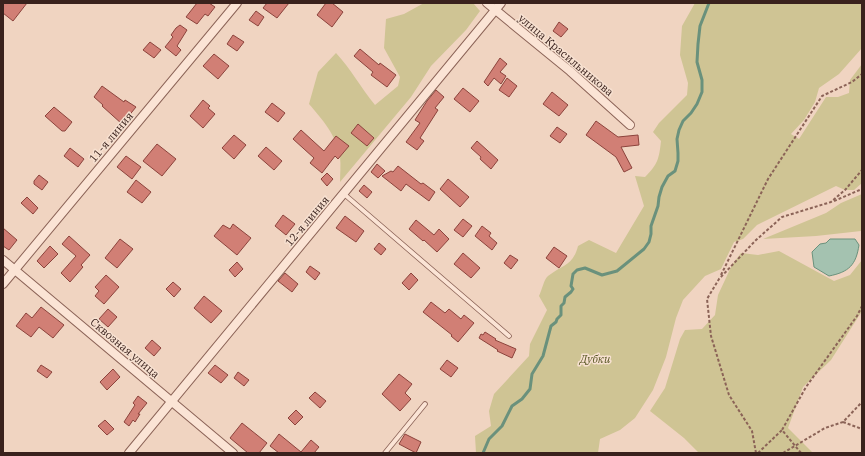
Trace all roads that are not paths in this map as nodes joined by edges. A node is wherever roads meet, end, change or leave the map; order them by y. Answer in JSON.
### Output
{"nodes":[{"id":1,"x":236,"y":3,"type":"edge"},
{"id":2,"x":487,"y":3,"type":"edge"},
{"id":3,"x":501,"y":3,"type":"edge"},
{"id":4,"x":495,"y":10,"type":"junction"},
{"id":5,"x":630,"y":125,"type":"dead end"},
{"id":6,"x":344,"y":194,"type":"junction"},
{"id":7,"x":3,"y":260,"type":"edge"},
{"id":8,"x":15,"y":270,"type":"junction"},
{"id":9,"x":3,"y":284,"type":"edge"},
{"id":10,"x":509,"y":336,"type":"dead end"},
{"id":11,"x":172,"y":402,"type":"junction"},
{"id":12,"x":424,"y":404,"type":"dead end"},
{"id":13,"x":128,"y":453,"type":"edge"},
{"id":14,"x":233,"y":453,"type":"edge"},
{"id":15,"x":385,"y":453,"type":"edge"}],
"edges":[{"from":1,"to":8,"type":"street","name":"11-я линия"},
{"from":2,"to":4,"type":"street","name":"улица Красильникова"},
{"from":3,"to":4,"type":"street","name":"12-я линия"},
{"from":4,"to":5,"type":"street","name":"улица Красильникова"},
{"from":4,"to":6,"type":"street","name":"12-я линия"},
{"from":6,"to":10,"type":"lane"},
{"from":6,"to":11,"type":"street","name":"12-я линия"},
{"from":7,"to":8,"type":"street","name":"Сквозная улица"},
{"from":8,"to":9,"type":"street","name":"11-я линия"},
{"from":8,"to":11,"type":"street","name":"Сквозная улица"},
{"from":11,"to":13,"type":"street","name":"12-я линия"},
{"from":11,"to":14,"type":"street","name":"Сквозная улица"},
{"from":12,"to":15,"type":"lane"}]}
